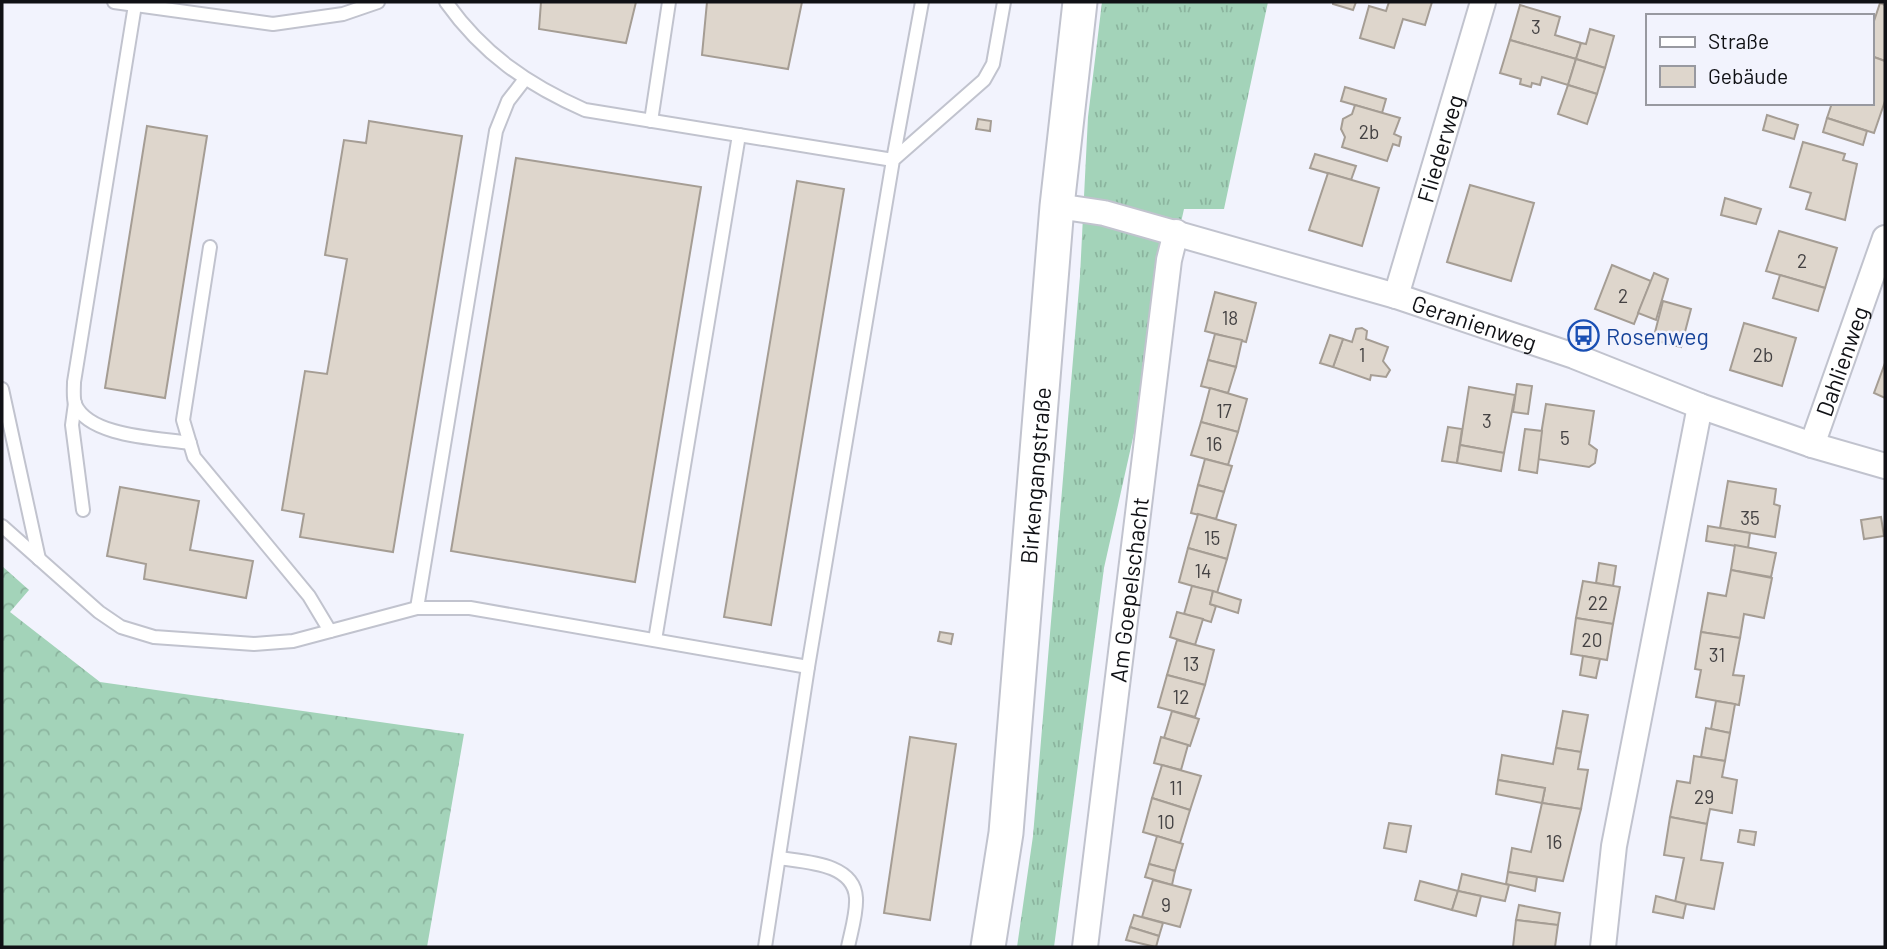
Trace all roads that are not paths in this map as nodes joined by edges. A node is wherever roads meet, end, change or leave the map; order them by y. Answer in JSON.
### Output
{"nodes":[{"id":1,"x":114,"y":2,"type":"edge"},
{"id":2,"x":205,"y":2,"type":"edge"},
{"id":3,"x":378,"y":2,"type":"edge"},
{"id":4,"x":446,"y":2,"type":"edge"},
{"id":5,"x":670,"y":2,"type":"edge"},
{"id":6,"x":922,"y":2,"type":"edge"},
{"id":7,"x":1004,"y":2,"type":"edge"},
{"id":8,"x":1080,"y":2,"type":"edge"},
{"id":9,"x":1483,"y":2,"type":"edge"},
{"id":10,"x":135,"y":5,"type":"junction"},
{"id":11,"x":202,"y":15,"type":"junction"},
{"id":12,"x":525,"y":79,"type":"junction"},
{"id":13,"x":651,"y":121,"type":"junction"},
{"id":14,"x":739,"y":135,"type":"junction"},
{"id":15,"x":893,"y":160,"type":"junction"},
{"id":16,"x":1057,"y":206,"type":"junction"},
{"id":17,"x":1176,"y":232,"type":"junction"},
{"id":18,"x":1885,"y":238,"type":"edge"},
{"id":19,"x":210,"y":247,"type":"dead end"},
{"id":20,"x":1396,"y":296,"type":"junction"},
{"id":21,"x":2,"y":389,"type":"edge"},
{"id":22,"x":75,"y":403,"type":"junction"},
{"id":23,"x":1700,"y":406,"type":"junction"},
{"id":24,"x":190,"y":443,"type":"junction"},
{"id":25,"x":1812,"y":445,"type":"junction"},
{"id":26,"x":1885,"y":466,"type":"edge"},
{"id":27,"x":83,"y":510,"type":"dead end"},
{"id":28,"x":2,"y":526,"type":"edge"},
{"id":29,"x":39,"y":559,"type":"junction"},
{"id":30,"x":417,"y":608,"type":"junction"},
{"id":31,"x":330,"y":631,"type":"junction"},
{"id":32,"x":655,"y":640,"type":"junction"},
{"id":33,"x":808,"y":667,"type":"junction"},
{"id":34,"x":779,"y":858,"type":"junction"},
{"id":35,"x":765,"y":947,"type":"edge"},
{"id":36,"x":848,"y":947,"type":"edge"},
{"id":37,"x":988,"y":947,"type":"edge"},
{"id":38,"x":1084,"y":947,"type":"edge"},
{"id":39,"x":1603,"y":947,"type":"edge"}],
"edges":[{"from":1,"to":10,"type":"lane"},
{"from":2,"to":11,"type":"lane"},
{"from":3,"to":11,"type":"lane"},
{"from":4,"to":12,"type":"lane"},
{"from":5,"to":13,"type":"lane"},
{"from":6,"to":15,"type":"lane"},
{"from":7,"to":15,"type":"lane"},
{"from":8,"to":16,"type":"street","name":"Birkengangstraße"},
{"from":9,"to":20,"type":"street","name":"Fliederweg"},
{"from":10,"to":11,"type":"lane"},
{"from":10,"to":22,"type":"lane"},
{"from":12,"to":13,"type":"lane"},
{"from":12,"to":30,"type":"lane"},
{"from":13,"to":14,"type":"lane"},
{"from":14,"to":15,"type":"lane"},
{"from":14,"to":32,"type":"lane"},
{"from":15,"to":33,"type":"lane"},
{"from":16,"to":17,"type":"street","name":"Geranienweg"},
{"from":16,"to":37,"type":"street","name":"Birkengangstraße"},
{"from":17,"to":20,"type":"street","name":"Geranienweg"},
{"from":17,"to":38,"type":"street","name":"Am Goepelschacht"},
{"from":18,"to":25,"type":"street","name":"Dahlienweg"},
{"from":19,"to":24,"type":"lane"},
{"from":20,"to":23,"type":"street","name":"Geranienweg"},
{"from":21,"to":29,"type":"lane"},
{"from":22,"to":24,"type":"lane"},
{"from":22,"to":27,"type":"lane"},
{"from":23,"to":25,"type":"street","name":"Geranienweg"},
{"from":23,"to":39,"type":"street"},
{"from":24,"to":31,"type":"lane"},
{"from":25,"to":26,"type":"street","name":"Geranienweg"},
{"from":28,"to":29,"type":"lane"},
{"from":29,"to":31,"type":"lane"},
{"from":30,"to":31,"type":"lane"},
{"from":30,"to":32,"type":"lane"},
{"from":32,"to":33,"type":"lane"},
{"from":33,"to":34,"type":"lane"},
{"from":34,"to":35,"type":"lane"},
{"from":34,"to":36,"type":"lane"}]}
